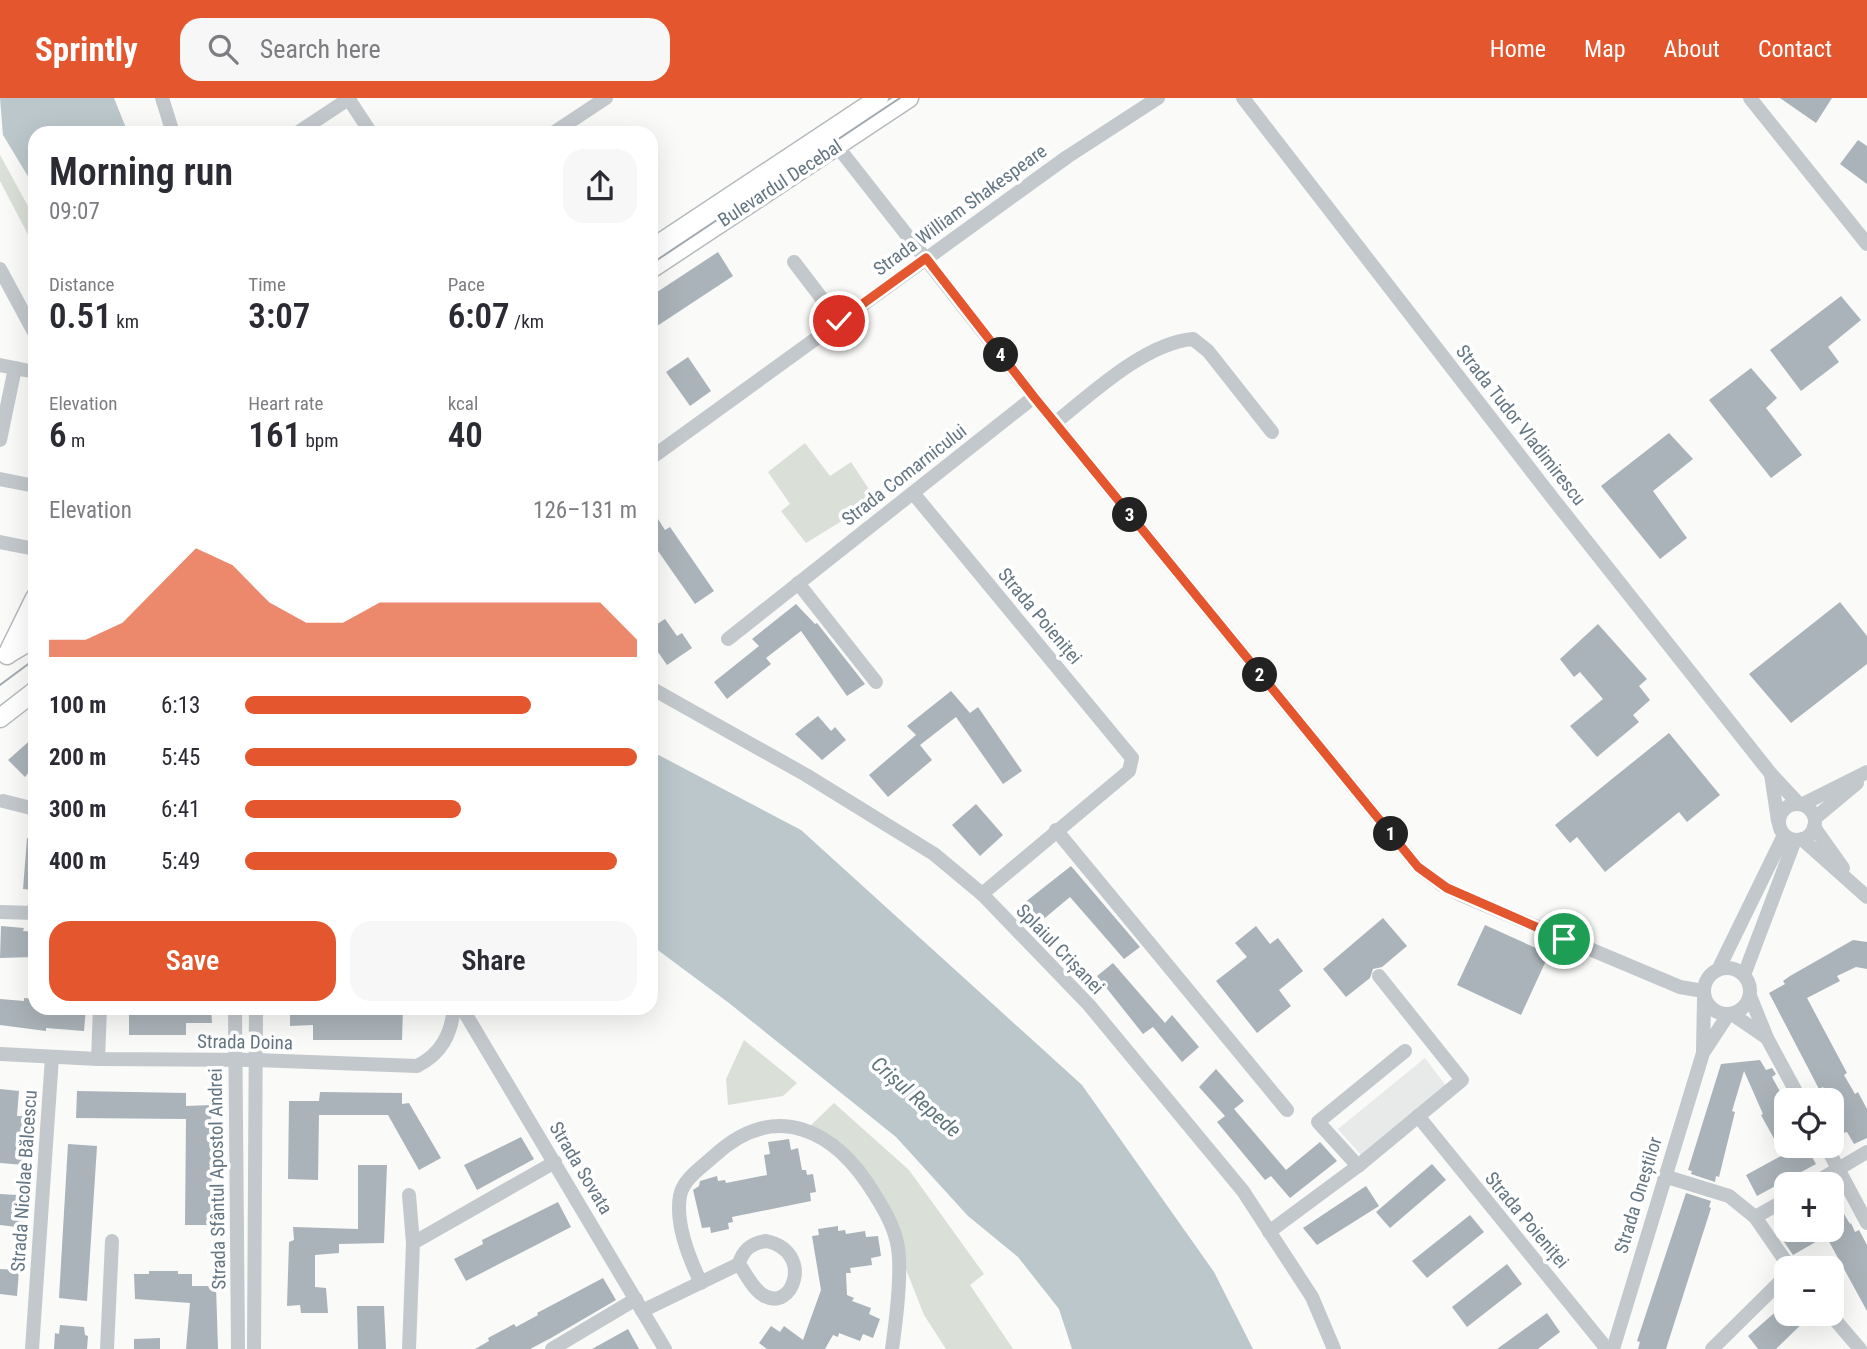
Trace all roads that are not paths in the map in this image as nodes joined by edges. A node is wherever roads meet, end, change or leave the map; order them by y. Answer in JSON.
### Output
{"nodes":[{"id":1,"x":162,"y":98,"type":"edge"},
{"id":2,"x":349,"y":98,"type":"edge"},
{"id":3,"x":606,"y":98,"type":"edge"},
{"id":4,"x":878,"y":98,"type":"edge"},
{"id":5,"x":909,"y":98,"type":"edge"},
{"id":6,"x":1158,"y":98,"type":"edge"},
{"id":7,"x":1243,"y":98,"type":"edge"},
{"id":8,"x":1752,"y":99,"type":"edge"},
{"id":9,"x":171,"y":126,"type":"edge"},
{"id":10,"x":307,"y":126,"type":"edge"},
{"id":11,"x":367,"y":126,"type":"edge"},
{"id":12,"x":564,"y":126,"type":"edge"},
{"id":13,"x":837,"y":146,"type":"junction"},
{"id":14,"x":658,"y":244,"type":"edge"},
{"id":15,"x":1867,"y":244,"type":"edge"},
{"id":16,"x":926,"y":258,"type":"junction"},
{"id":17,"x":794,"y":262,"type":"dead end"},
{"id":18,"x":658,"y":264,"type":"edge"},
{"id":19,"x":0,"y":269,"type":"edge"},
{"id":20,"x":28,"y":321,"type":"edge"},
{"id":21,"x":839,"y":321,"type":"junction"},
{"id":22,"x":7,"y":367,"type":"edge"},
{"id":23,"x":28,"y":371,"type":"edge"},
{"id":24,"x":1034,"y":397,"type":"junction"},
{"id":25,"x":1055,"y":423,"type":"junction"},
{"id":26,"x":1272,"y":432,"type":"dead end"},
{"id":27,"x":0,"y":440,"type":"edge"},
{"id":28,"x":658,"y":453,"type":"edge"},
{"id":29,"x":0,"y":479,"type":"edge"},
{"id":30,"x":28,"y":485,"type":"edge"},
{"id":31,"x":913,"y":493,"type":"junction"},
{"id":32,"x":0,"y":542,"type":"edge"},
{"id":33,"x":28,"y":548,"type":"edge"},
{"id":34,"x":799,"y":583,"type":"junction"},
{"id":35,"x":28,"y":611,"type":"edge"},
{"id":36,"x":728,"y":639,"type":"dead end"},
{"id":37,"x":28,"y":642,"type":"edge"},
{"id":38,"x":3,"y":658,"type":"edge"},
{"id":39,"x":876,"y":682,"type":"dead end"},
{"id":40,"x":658,"y":692,"type":"edge"},
{"id":41,"x":28,"y":698,"type":"edge"},
{"id":42,"x":0,"y":718,"type":"edge"},
{"id":43,"x":1867,"y":773,"type":"edge"},
{"id":44,"x":1771,"y":774,"type":"junction"},
{"id":45,"x":3,"y":801,"type":"dead end"},
{"id":46,"x":1800,"y":804,"type":"junction"},
{"id":47,"x":28,"y":806,"type":"edge"},
{"id":48,"x":1815,"y":823,"type":"junction"},
{"id":49,"x":1056,"y":830,"type":"junction"},
{"id":50,"x":1790,"y":834,"type":"junction"},
{"id":51,"x":1856,"y":887,"type":"junction"},
{"id":52,"x":982,"y":894,"type":"junction"},
{"id":53,"x":1867,"y":897,"type":"edge"},
{"id":54,"x":0,"y":912,"type":"edge"},
{"id":55,"x":28,"y":913,"type":"edge"},
{"id":56,"x":1718,"y":970,"type":"junction"},
{"id":57,"x":1744,"y":975,"type":"junction"},
{"id":58,"x":1379,"y":976,"type":"dead end"},
{"id":59,"x":1704,"y":995,"type":"junction"},
{"id":60,"x":1750,"y":996,"type":"junction"},
{"id":61,"x":1730,"y":1014,"type":"junction"},
{"id":62,"x":100,"y":1015,"type":"edge"},
{"id":63,"x":235,"y":1015,"type":"edge"},
{"id":64,"x":256,"y":1015,"type":"edge"},
{"id":65,"x":452,"y":1015,"type":"edge"},
{"id":66,"x":467,"y":1015,"type":"edge"},
{"id":67,"x":1767,"y":1038,"type":"junction"},
{"id":68,"x":1405,"y":1051,"type":"dead end"},
{"id":69,"x":1703,"y":1053,"type":"junction"},
{"id":70,"x":0,"y":1054,"type":"edge"},
{"id":71,"x":52,"y":1057,"type":"junction"},
{"id":72,"x":98,"y":1059,"type":"junction"},
{"id":73,"x":234,"y":1060,"type":"junction"},
{"id":74,"x":256,"y":1060,"type":"junction"},
{"id":75,"x":1794,"y":1088,"type":"edge"},
{"id":76,"x":1286,"y":1110,"type":"dead end"},
{"id":77,"x":1418,"y":1116,"type":"junction"},
{"id":78,"x":1867,"y":1153,"type":"edge"},
{"id":79,"x":1832,"y":1158,"type":"edge"},
{"id":80,"x":555,"y":1162,"type":"junction"},
{"id":81,"x":1358,"y":1166,"type":"junction"},
{"id":82,"x":1838,"y":1169,"type":"junction"},
{"id":83,"x":1833,"y":1172,"type":"edge"},
{"id":84,"x":1664,"y":1176,"type":"junction"},
{"id":85,"x":409,"y":1195,"type":"dead end"},
{"id":86,"x":1774,"y":1206,"type":"edge"},
{"id":87,"x":1755,"y":1217,"type":"junction"},
{"id":88,"x":1867,"y":1223,"type":"edge"},
{"id":89,"x":1269,"y":1232,"type":"junction"},
{"id":90,"x":112,"y":1241,"type":"dead end"},
{"id":91,"x":413,"y":1243,"type":"junction"},
{"id":92,"x":1782,"y":1256,"type":"edge"},
{"id":93,"x":739,"y":1264,"type":"dead end"},
{"id":94,"x":701,"y":1283,"type":"junction"},
{"id":95,"x":1774,"y":1289,"type":"edge"},
{"id":96,"x":639,"y":1305,"type":"junction"},
{"id":97,"x":1840,"y":1326,"type":"edge"},
{"id":98,"x":32,"y":1349,"type":"edge"},
{"id":99,"x":107,"y":1349,"type":"edge"},
{"id":100,"x":238,"y":1349,"type":"edge"},
{"id":101,"x":254,"y":1349,"type":"edge"},
{"id":102,"x":409,"y":1349,"type":"edge"},
{"id":103,"x":552,"y":1349,"type":"edge"},
{"id":104,"x":665,"y":1349,"type":"edge"},
{"id":105,"x":892,"y":1349,"type":"edge"},
{"id":106,"x":1334,"y":1349,"type":"edge"},
{"id":107,"x":1607,"y":1349,"type":"edge"},
{"id":108,"x":1613,"y":1349,"type":"edge"},
{"id":109,"x":1712,"y":1349,"type":"edge"},
{"id":110,"x":1860,"y":1349,"type":"edge"}],
"edges":[{"from":1,"to":9,"type":"street"},
{"from":2,"to":10,"type":"street"},
{"from":2,"to":11,"type":"street"},
{"from":3,"to":12,"type":"street"},
{"from":4,"to":14,"type":"main road","name":"Bulevardul Decebal"},
{"from":5,"to":13,"type":"main road","name":"Bulevardul Decebal"},
{"from":6,"to":16,"type":"street","name":"Strada William Shakespeare"},
{"from":7,"to":44,"type":"street","name":"Strada Tudor Vladimirescu"},
{"from":8,"to":15,"type":"street"},
{"from":13,"to":16,"type":"street"},
{"from":13,"to":18,"type":"main road","name":"Bulevardul Decebal"},
{"from":16,"to":21,"type":"street","name":"Strada William Shakespeare"},
{"from":16,"to":24,"type":"street"},
{"from":17,"to":21,"type":"street"},
{"from":19,"to":20,"type":"street"},
{"from":21,"to":28,"type":"street","name":"Strada William Shakespeare"},
{"from":22,"to":23,"type":"street"},
{"from":22,"to":27,"type":"street"},
{"from":24,"to":25,"type":"street"},
{"from":24,"to":31,"type":"street","name":"Strada Comarnicului"},
{"from":25,"to":26,"type":"street"},
{"from":25,"to":59,"type":"street"},
{"from":29,"to":30,"type":"street"},
{"from":31,"to":34,"type":"street","name":"Strada Comarnicului"},
{"from":31,"to":49,"type":"street","name":"Strada Poieniței"},
{"from":32,"to":33,"type":"street"},
{"from":34,"to":36,"type":"street","name":"Strada Comarnicului"},
{"from":34,"to":39,"type":"street"},
{"from":35,"to":38,"type":"main road"},
{"from":37,"to":38,"type":"main road"},
{"from":40,"to":52,"type":"street","name":"Splaiul Crișanei"},
{"from":41,"to":42,"type":"main road"},
{"from":43,"to":46,"type":"street"},
{"from":43,"to":48,"type":"street"},
{"from":44,"to":46,"type":"street","name":"Strada Tudor Vladimirescu"},
{"from":44,"to":50,"type":"street","name":"Strada Tudor Vladimirescu"},
{"from":45,"to":47,"type":"street"},
{"from":46,"to":48,"type":"street","name":"Strada Tudor Vladimirescu"},
{"from":46,"to":50,"type":"street"},
{"from":48,"to":50,"type":"street"},
{"from":48,"to":51,"type":"street","name":"Strada Tudor Vladimirescu"},
{"from":49,"to":52,"type":"street"},
{"from":49,"to":76,"type":"street"},
{"from":50,"to":51,"type":"street"},
{"from":50,"to":56,"type":"street"},
{"from":50,"to":57,"type":"street"},
{"from":51,"to":53,"type":"street"},
{"from":52,"to":89,"type":"street","name":"Splaiul Crișanei"},
{"from":54,"to":55,"type":"street"},
{"from":56,"to":57,"type":"street"},
{"from":56,"to":59,"type":"street"},
{"from":57,"to":60,"type":"street"},
{"from":58,"to":77,"type":"street"},
{"from":59,"to":61,"type":"street"},
{"from":59,"to":69,"type":"street","name":"Strada Oneștilor"},
{"from":60,"to":61,"type":"street"},
{"from":60,"to":67,"type":"street"},
{"from":61,"to":67,"type":"street"},
{"from":61,"to":69,"type":"street","name":"Strada Oneștilor"},
{"from":62,"to":72,"type":"street"},
{"from":63,"to":73,"type":"street","name":"Strada Sfântul Apostol Andrei"},
{"from":64,"to":74,"type":"street","name":"Strada Sfântul Apostol Andrei"},
{"from":65,"to":74,"type":"street","name":"Strada Doina"},
{"from":66,"to":80,"type":"street","name":"Strada Sovata"},
{"from":67,"to":75,"type":"street"},
{"from":68,"to":81,"type":"street"},
{"from":69,"to":84,"type":"street","name":"Strada Oneștilor"},
{"from":70,"to":71,"type":"street","name":"Strada Doina"},
{"from":71,"to":72,"type":"street","name":"Strada Doina"},
{"from":71,"to":98,"type":"street","name":"Strada Nicolae Bălcescu"},
{"from":72,"to":73,"type":"street","name":"Strada Doina"},
{"from":73,"to":74,"type":"street","name":"Strada Doina"},
{"from":73,"to":100,"type":"street","name":"Strada Sfântul Apostol Andrei"},
{"from":74,"to":101,"type":"street","name":"Strada Sfântul Apostol Andrei"},
{"from":77,"to":81,"type":"street"},
{"from":77,"to":107,"type":"street","name":"Strada Poieniței"},
{"from":78,"to":82,"type":"street"},
{"from":79,"to":82,"type":"street"},
{"from":80,"to":91,"type":"street"},
{"from":80,"to":96,"type":"street","name":"Strada Sovata"},
{"from":81,"to":89,"type":"street"},
{"from":82,"to":83,"type":"street"},
{"from":82,"to":88,"type":"street"},
{"from":84,"to":87,"type":"street"},
{"from":84,"to":108,"type":"street","name":"Strada Oneștilor"},
{"from":85,"to":91,"type":"street"},
{"from":86,"to":87,"type":"street"},
{"from":87,"to":92,"type":"street"},
{"from":89,"to":106,"type":"street","name":"Splaiul Crișanei"},
{"from":90,"to":99,"type":"street"},
{"from":91,"to":102,"type":"street"},
{"from":93,"to":94,"type":"street"},
{"from":94,"to":96,"type":"street"},
{"from":94,"to":105,"type":"street"},
{"from":95,"to":109,"type":"street"},
{"from":96,"to":103,"type":"street"},
{"from":96,"to":104,"type":"street","name":"Strada Sovata"},
{"from":97,"to":110,"type":"street"}]}
